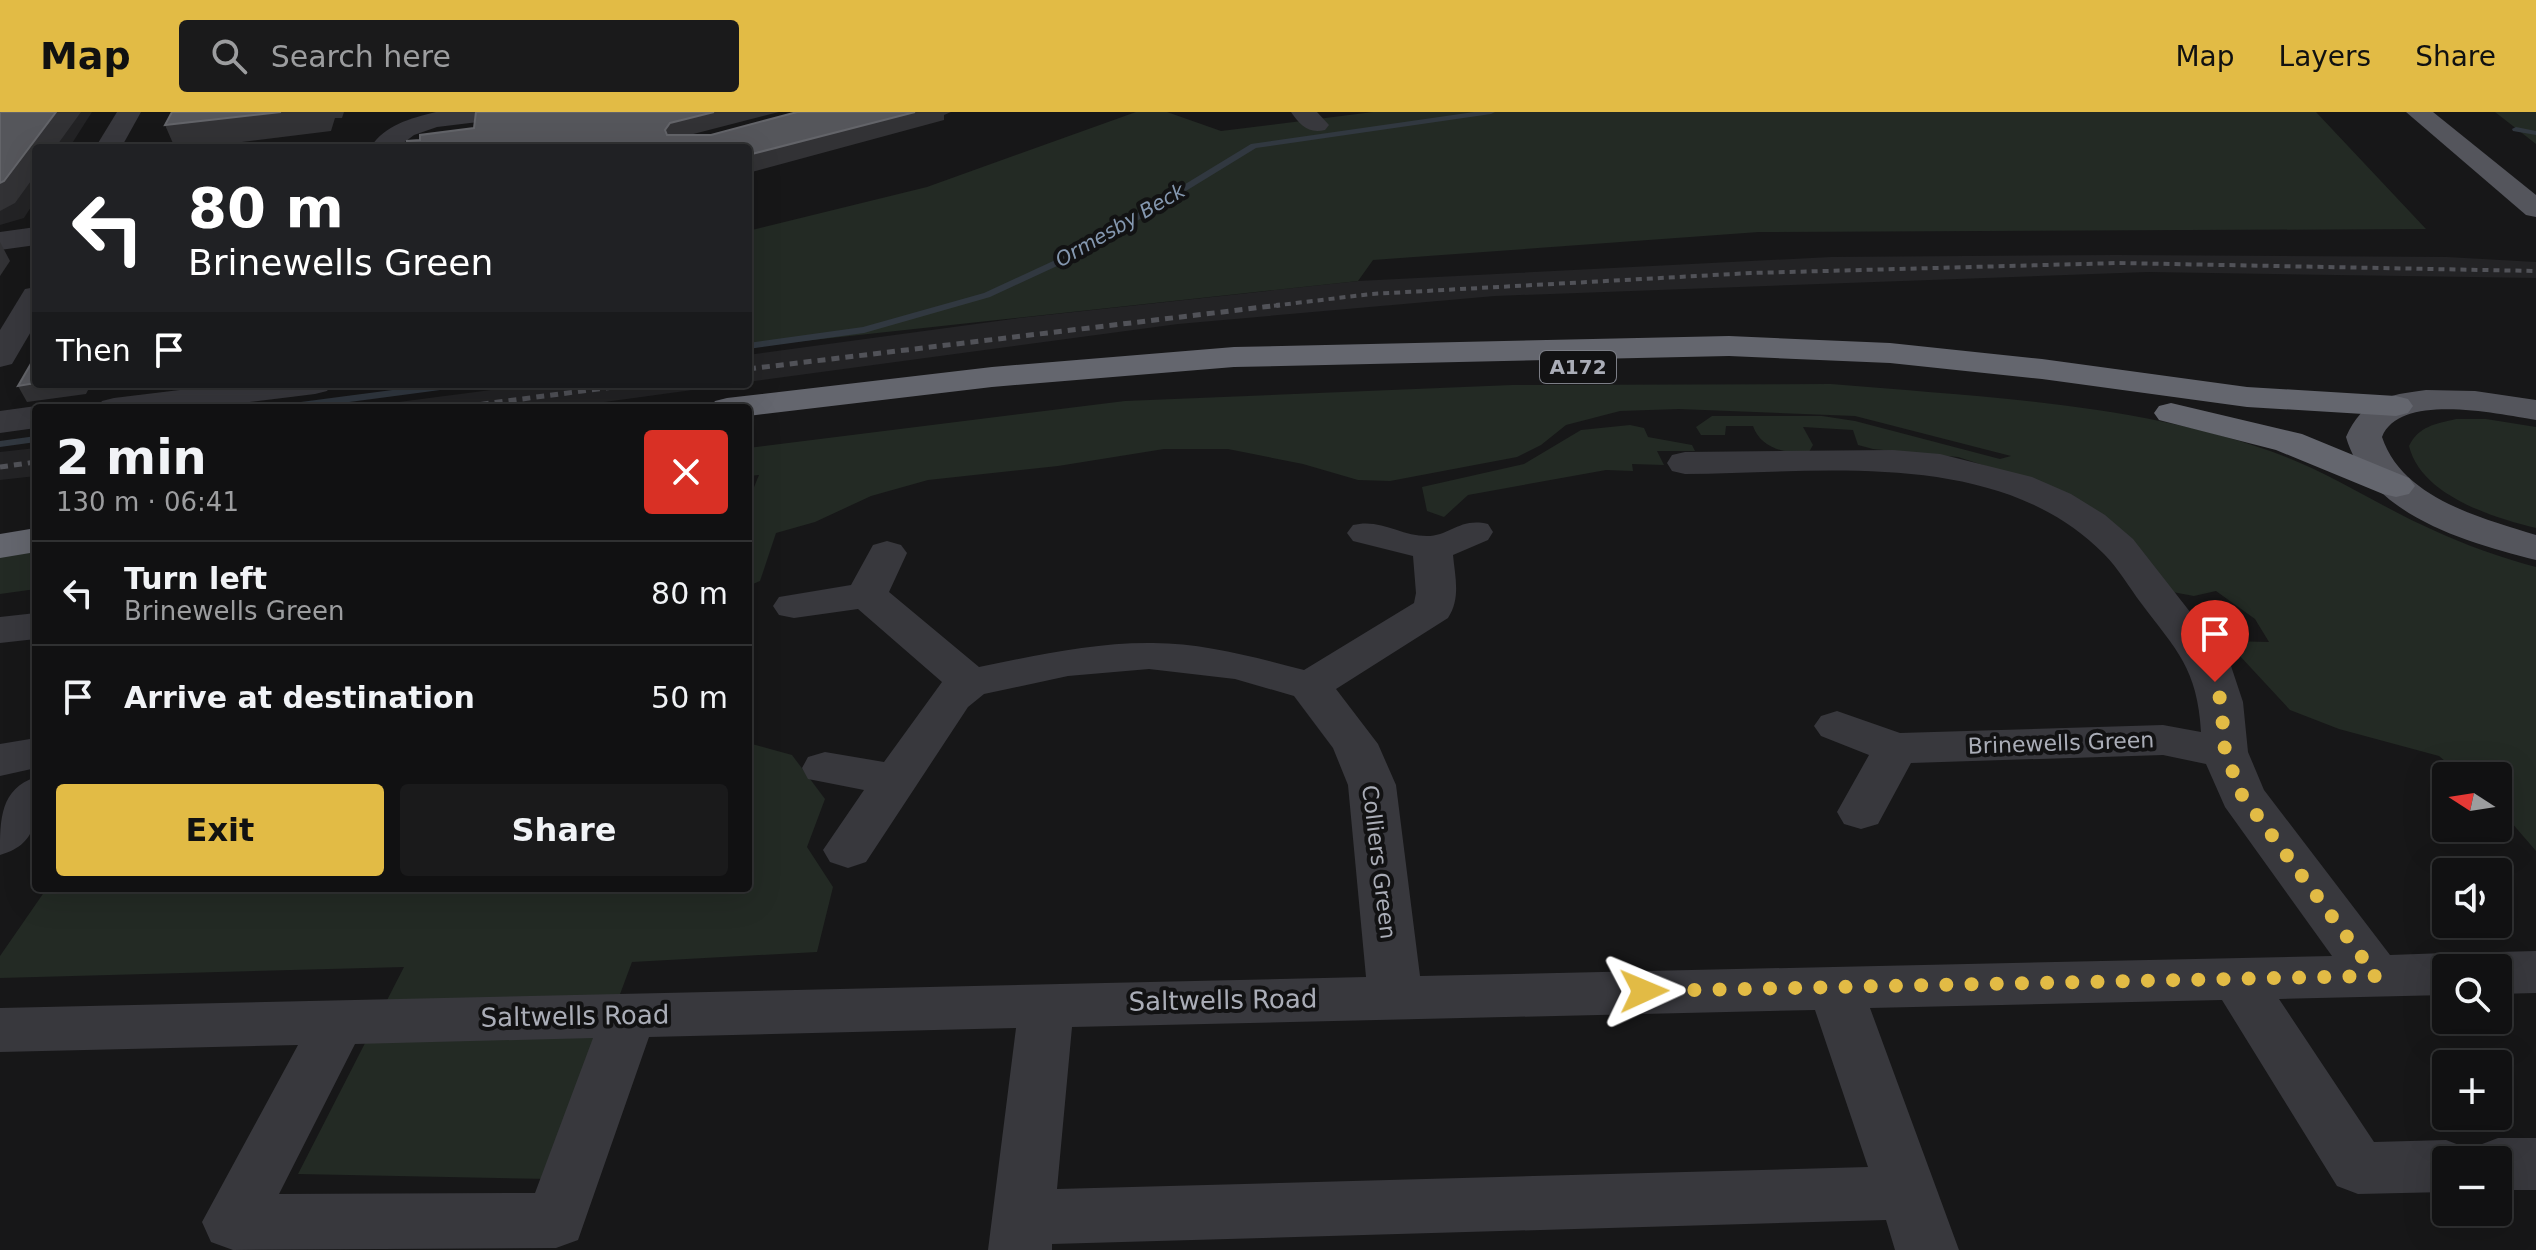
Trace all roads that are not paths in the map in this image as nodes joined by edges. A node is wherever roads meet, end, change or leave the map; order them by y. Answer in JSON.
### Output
{"nodes":[{"id":1,"x":129,"y":112,"type":"edge"},
{"id":2,"x":503,"y":112,"type":"edge"},
{"id":3,"x":2418,"y":112,"type":"edge"},
{"id":4,"x":110,"y":144,"type":"edge"},
{"id":5,"x":386,"y":144,"type":"edge"},
{"id":6,"x":2530,"y":220,"type":"edge"},
{"id":7,"x":32,"y":237,"type":"edge"},
{"id":8,"x":0,"y":241,"type":"edge"},
{"id":9,"x":32,"y":303,"type":"edge"},
{"id":10,"x":0,"y":357,"type":"edge"},
{"id":11,"x":255,"y":388,"type":"edge"},
{"id":12,"x":2536,"y":399,"type":"edge"},
{"id":13,"x":2490,"y":402,"type":"junction"},
{"id":14,"x":142,"y":404,"type":"edge"},
{"id":15,"x":752,"y":405,"type":"edge"},
{"id":16,"x":2396,"y":406,"type":"junction"},
{"id":17,"x":2536,"y":410,"type":"edge"},
{"id":18,"x":32,"y":418,"type":"edge"},
{"id":19,"x":0,"y":422,"type":"edge"},
{"id":20,"x":752,"y":429,"type":"edge"},
{"id":21,"x":1685,"y":463,"type":"dead end"},
{"id":22,"x":2396,"y":486,"type":"junction"},
{"id":23,"x":32,"y":511,"type":"edge"},
{"id":24,"x":0,"y":515,"type":"edge"},
{"id":25,"x":1474,"y":532,"type":"dead end"},
{"id":26,"x":1367,"y":533,"type":"dead end"},
{"id":27,"x":32,"y":541,"type":"edge"},
{"id":28,"x":0,"y":546,"type":"edge"},
{"id":29,"x":2536,"y":548,"type":"edge"},
{"id":30,"x":1432,"y":549,"type":"junction"},
{"id":31,"x":887,"y":553,"type":"dead end"},
{"id":32,"x":867,"y":595,"type":"junction"},
{"id":33,"x":794,"y":606,"type":"dead end"},
{"id":34,"x":32,"y":626,"type":"edge"},
{"id":35,"x":0,"y":630,"type":"edge"},
{"id":36,"x":970,"y":683,"type":"junction"},
{"id":37,"x":1310,"y":686,"type":"junction"},
{"id":38,"x":1837,"y":726,"type":"dead end"},
{"id":39,"x":1896,"y":748,"type":"junction"},
{"id":40,"x":2225,"y":752,"type":"junction"},
{"id":41,"x":29,"y":762,"type":"edge"},
{"id":42,"x":825,"y":768,"type":"dead end"},
{"id":43,"x":896,"y":780,"type":"junction"},
{"id":44,"x":1861,"y":812,"type":"dead end"},
{"id":45,"x":0,"y":838,"type":"edge"},
{"id":46,"x":848,"y":850,"type":"dead end"},
{"id":47,"x":2432,"y":974,"type":"edge"},
{"id":48,"x":2376,"y":976,"type":"junction"},
{"id":49,"x":2237,"y":979,"type":"junction"},
{"id":50,"x":1835,"y":987,"type":"junction"},
{"id":51,"x":1395,"y":997,"type":"junction"},
{"id":52,"x":1047,"y":1004,"type":"junction"},
{"id":53,"x":629,"y":1015,"type":"junction"},
{"id":54,"x":339,"y":1021,"type":"junction"},
{"id":55,"x":0,"y":1030,"type":"edge"},
{"id":56,"x":2512,"y":1164,"type":"edge"},
{"id":57,"x":2536,"y":1164,"type":"edge"},
{"id":58,"x":2432,"y":1166,"type":"edge"},
{"id":59,"x":1909,"y":1193,"type":"junction"},
{"id":60,"x":1021,"y":1233,"type":"edge"},
{"id":61,"x":1927,"y":1250,"type":"edge"}],
"edges":[{"from":1,"to":4,"type":"street"},
{"from":2,"to":5,"type":"street"},
{"from":3,"to":6,"type":"main road"},
{"from":7,"to":8,"type":"street"},
{"from":9,"to":10,"type":"street"},
{"from":11,"to":14,"type":"street"},
{"from":12,"to":13,"type":"main road"},
{"from":13,"to":16,"type":"main road"},
{"from":13,"to":17,"type":"main road"},
{"from":15,"to":16,"type":"highway","number":"A172"},
{"from":16,"to":22,"type":"main road"},
{"from":18,"to":19,"type":"street"},
{"from":20,"to":22,"type":"highway","number":"A172"},
{"from":21,"to":40,"type":"street"},
{"from":22,"to":29,"type":"main road"},
{"from":23,"to":24,"type":"highway"},
{"from":25,"to":30,"type":"street"},
{"from":26,"to":30,"type":"street"},
{"from":27,"to":28,"type":"highway"},
{"from":30,"to":37,"type":"street"},
{"from":31,"to":32,"type":"street"},
{"from":32,"to":33,"type":"street"},
{"from":32,"to":36,"type":"street"},
{"from":34,"to":35,"type":"street"},
{"from":36,"to":37,"type":"street"},
{"from":36,"to":43,"type":"street"},
{"from":37,"to":51,"type":"street","name":"Colliers Green"},
{"from":38,"to":39,"type":"street","name":"Brinewells Green"},
{"from":39,"to":40,"type":"street","name":"Brinewells Green"},
{"from":39,"to":44,"type":"street"},
{"from":40,"to":48,"type":"street"},
{"from":41,"to":45,"type":"street"},
{"from":42,"to":43,"type":"street"},
{"from":43,"to":46,"type":"street"},
{"from":47,"to":48,"type":"street","name":"Saltwells Road"},
{"from":48,"to":49,"type":"street","name":"Saltwells Road"},
{"from":49,"to":50,"type":"street","name":"Saltwells Road"},
{"from":49,"to":58,"type":"street"},
{"from":50,"to":51,"type":"street","name":"Saltwells Road"},
{"from":50,"to":59,"type":"street"},
{"from":51,"to":52,"type":"street","name":"Saltwells Road"},
{"from":52,"to":53,"type":"street","name":"Saltwells Road"},
{"from":52,"to":60,"type":"street"},
{"from":53,"to":54,"type":"street","name":"Saltwells Road"},
{"from":53,"to":54,"type":"street"},
{"from":54,"to":55,"type":"street","name":"Saltwells Road"},
{"from":56,"to":57,"type":"street"},
{"from":59,"to":60,"type":"street"},
{"from":59,"to":61,"type":"street"}]}
